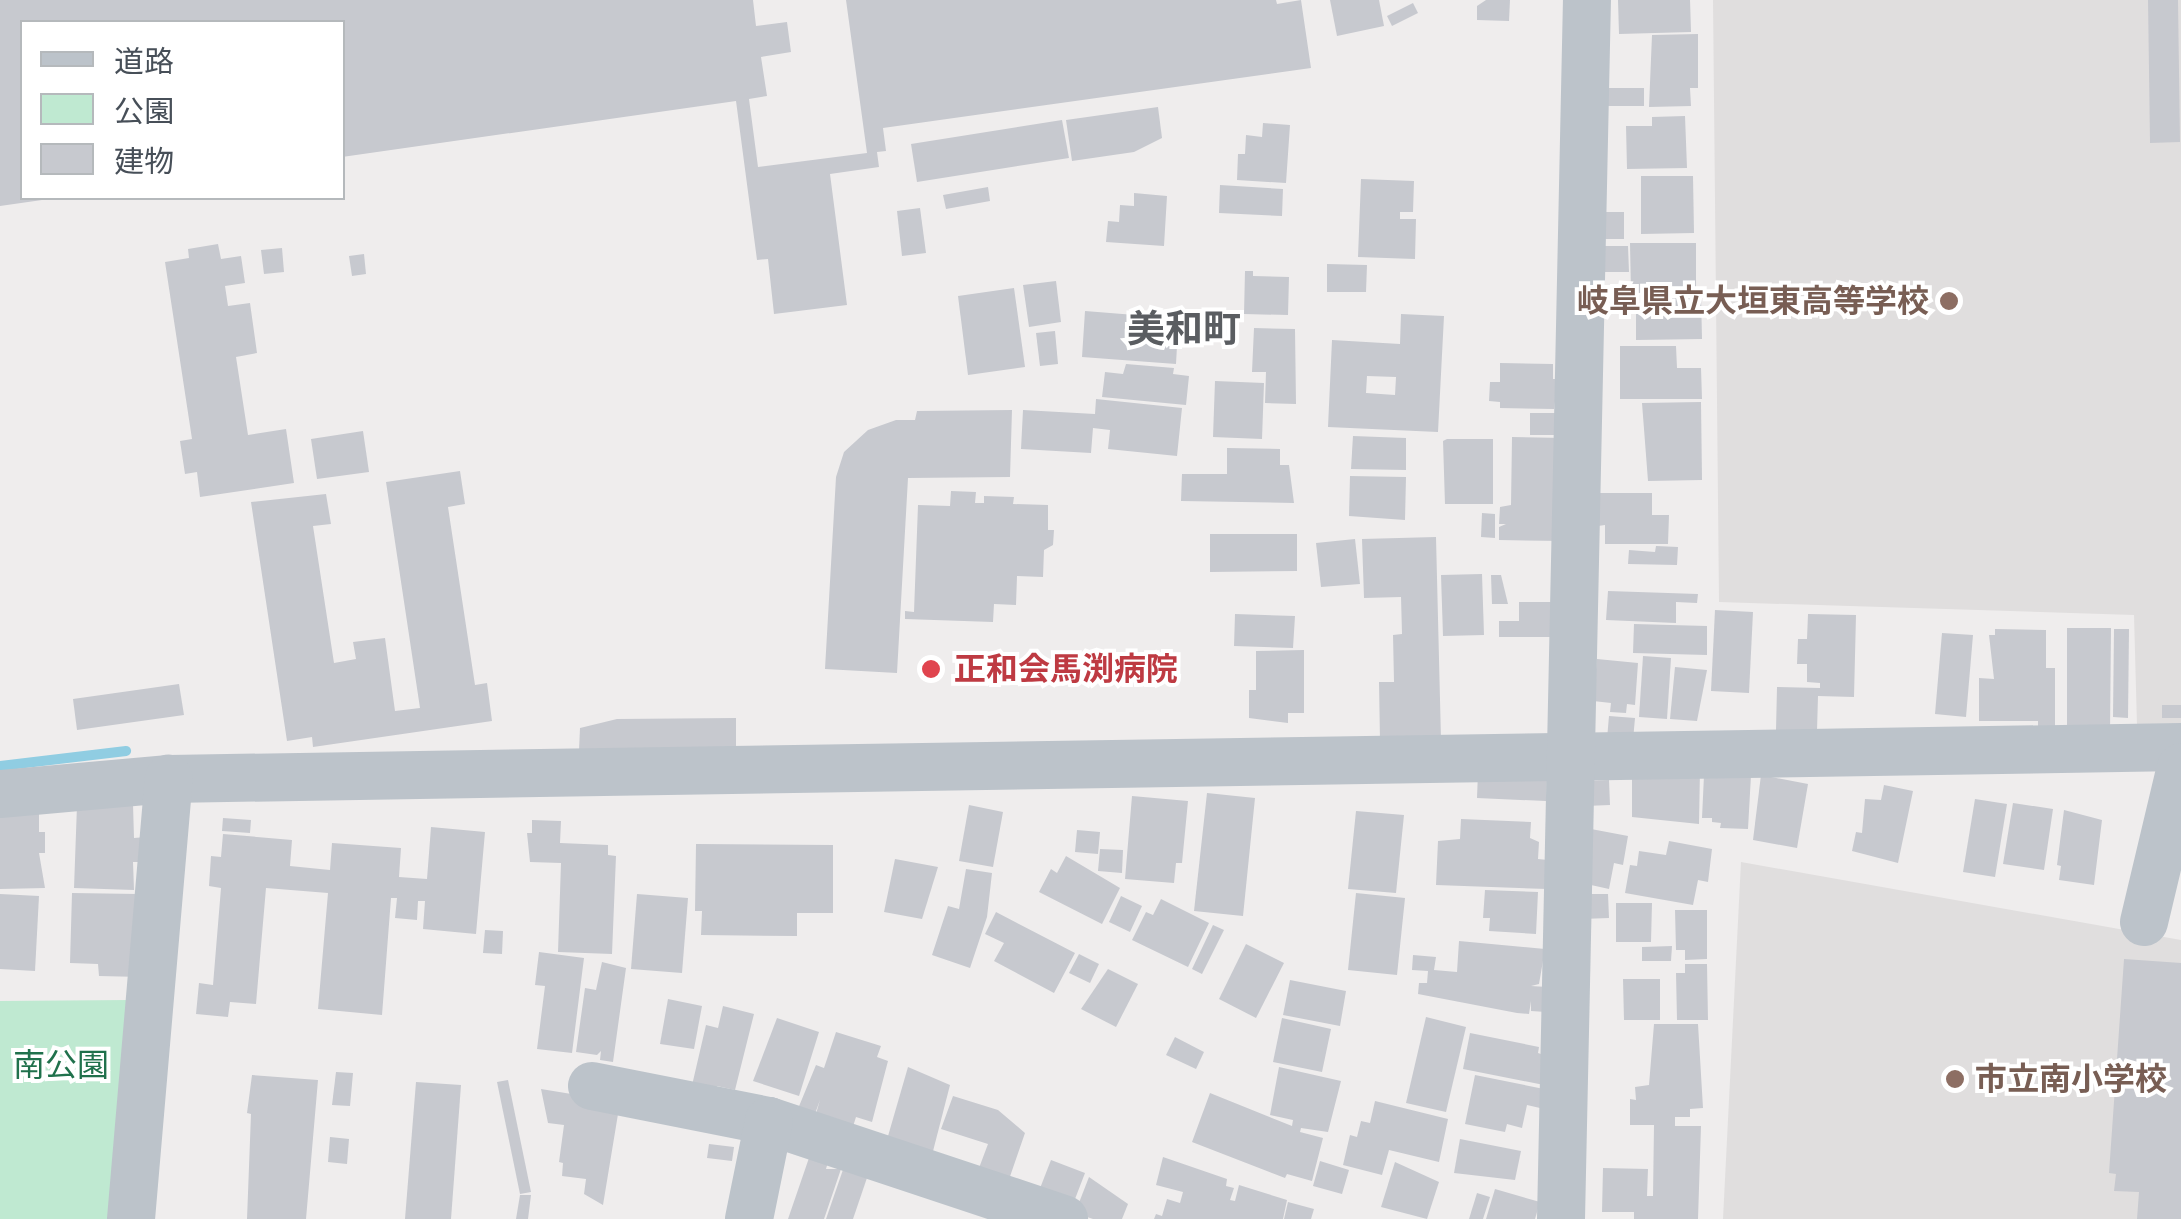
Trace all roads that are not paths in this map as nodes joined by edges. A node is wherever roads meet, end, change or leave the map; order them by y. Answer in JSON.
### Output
{"nodes":[{"id":1,"x":1587,"y":0,"type":"edge"},
{"id":2,"x":2181,"y":747,"type":"edge"},
{"id":3,"x":1572,"y":756,"type":"junction"},
{"id":4,"x":2181,"y":767,"type":"edge"},
{"id":5,"x":169,"y":779,"type":"junction"},
{"id":6,"x":0,"y":794,"type":"edge"},
{"id":7,"x":2144,"y":922,"type":"dead end"},
{"id":8,"x":592,"y":1086,"type":"dead end"},
{"id":9,"x":769,"y":1121,"type":"junction"},
{"id":10,"x":131,"y":1219,"type":"edge"},
{"id":11,"x":749,"y":1219,"type":"edge"},
{"id":12,"x":1064,"y":1219,"type":"edge"},
{"id":13,"x":1561,"y":1219,"type":"edge"}],
"edges":[{"from":1,"to":3,"type":"street"},
{"from":2,"to":3,"type":"street"},
{"from":3,"to":5,"type":"street"},
{"from":3,"to":13,"type":"street"},
{"from":4,"to":7,"type":"street"},
{"from":5,"to":6,"type":"street"},
{"from":5,"to":10,"type":"street"},
{"from":8,"to":9,"type":"street"},
{"from":9,"to":11,"type":"street"},
{"from":9,"to":12,"type":"street"}]}
